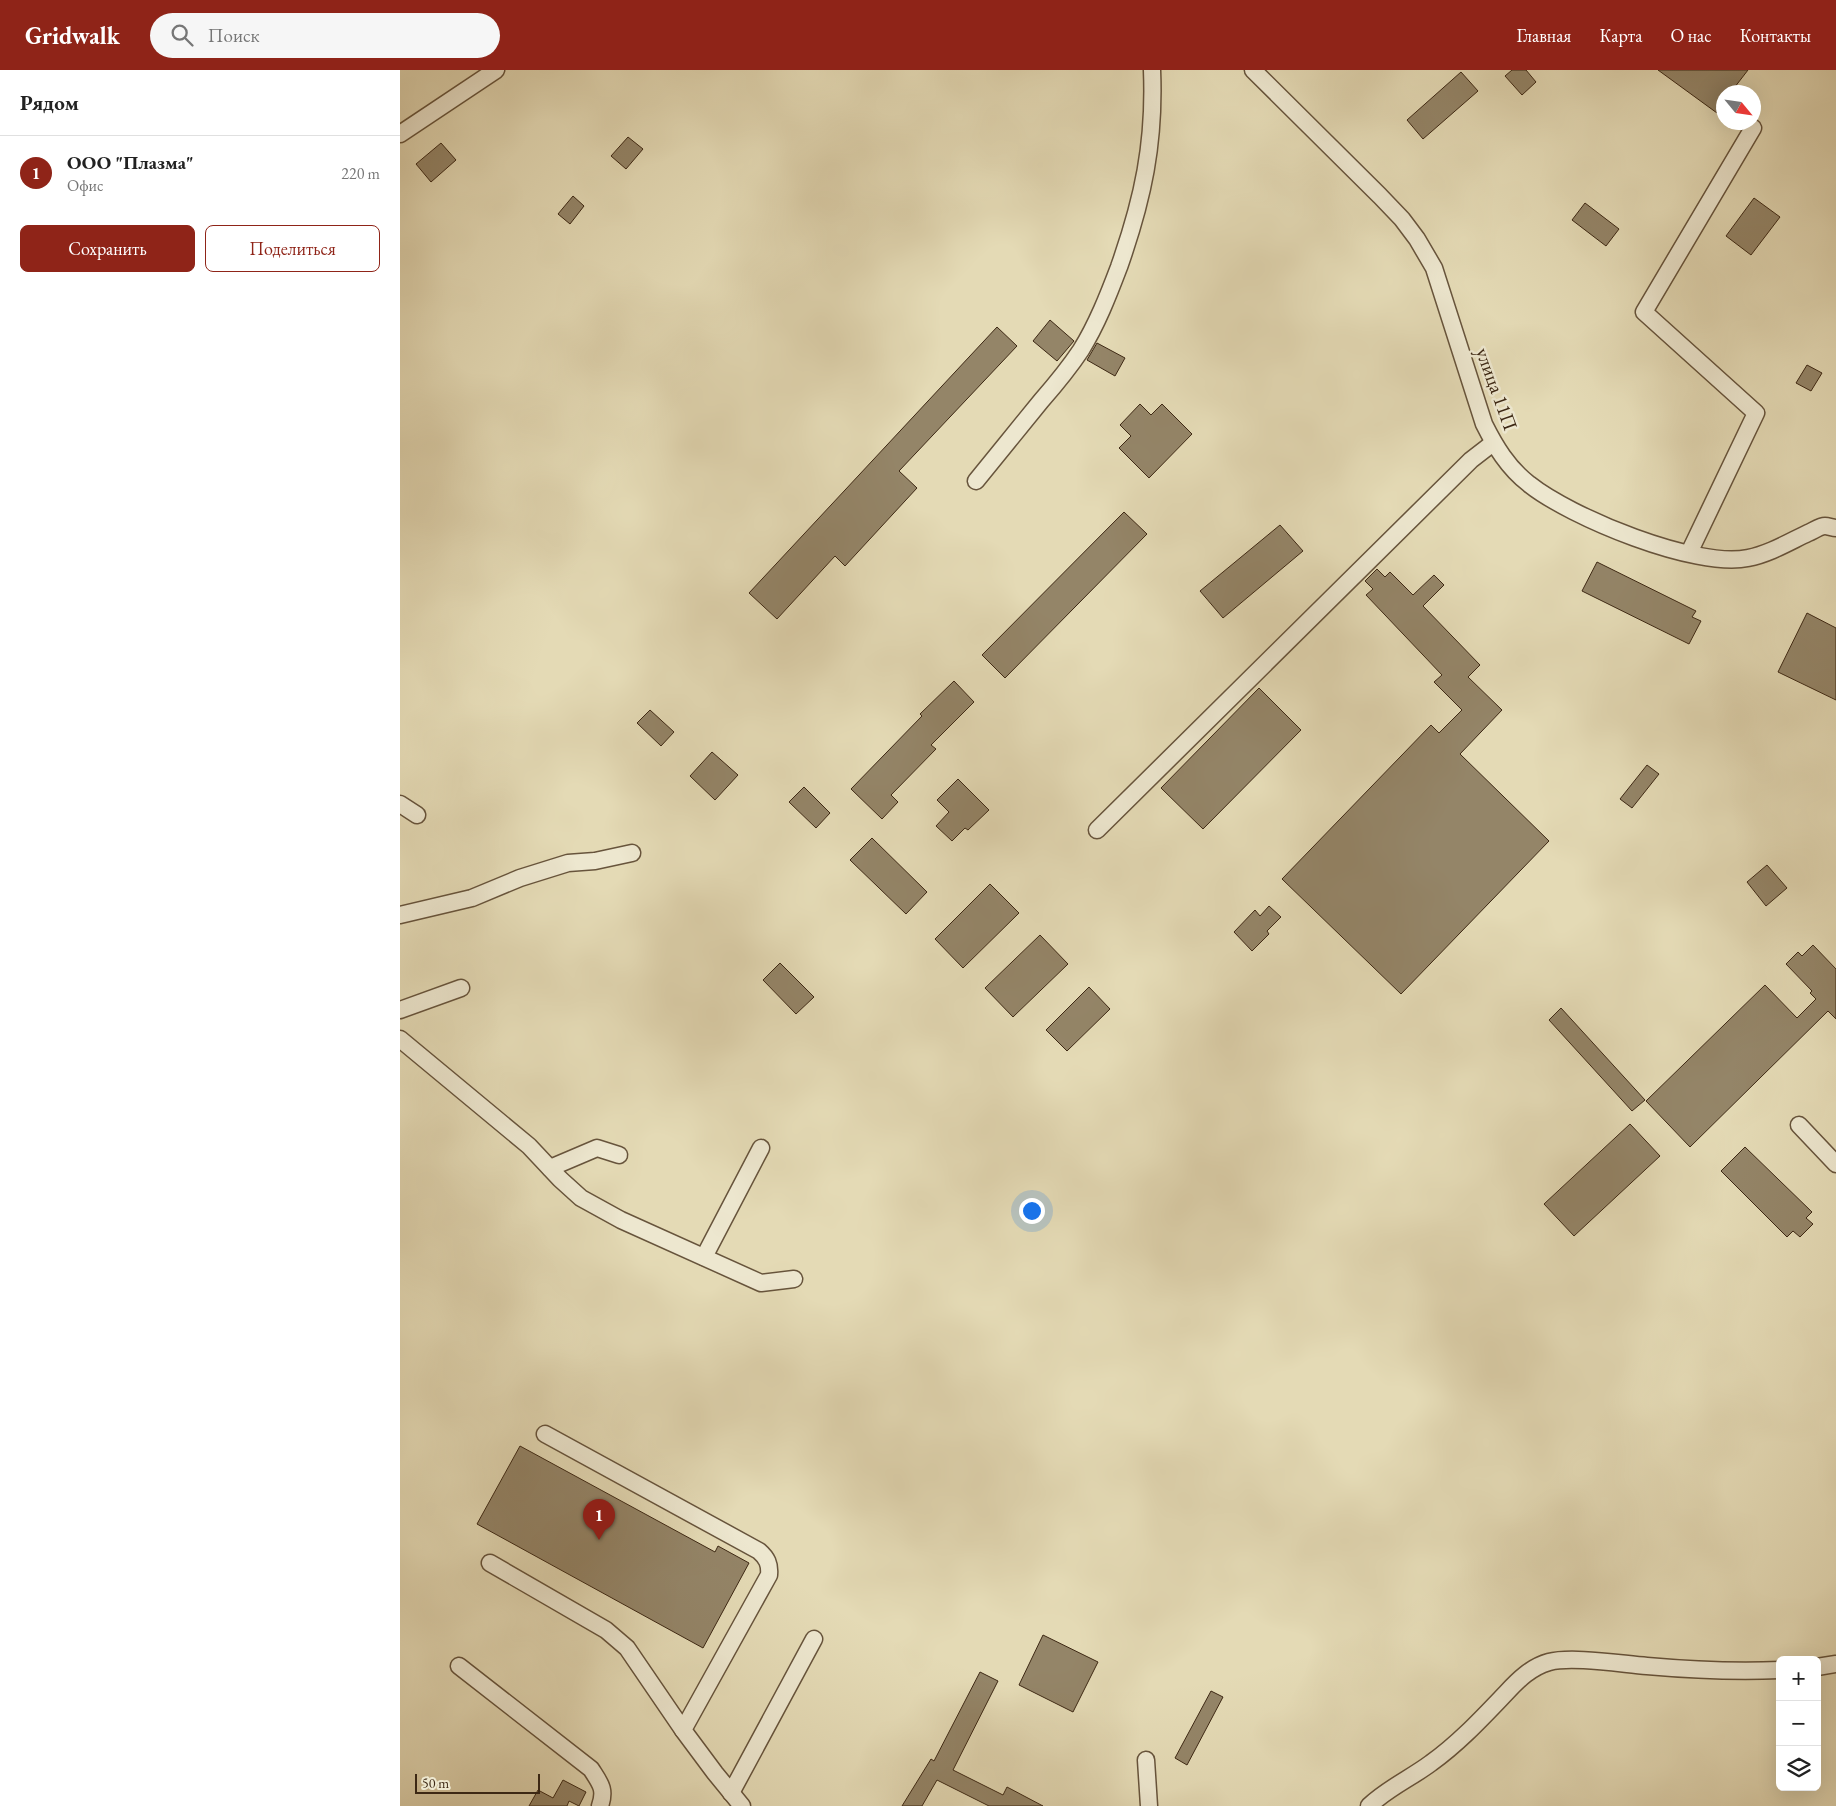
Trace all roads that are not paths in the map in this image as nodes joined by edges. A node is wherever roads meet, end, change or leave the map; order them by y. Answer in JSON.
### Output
{"nodes":[{"id":1,"x":496,"y":70,"type":"edge"},
{"id":2,"x":1152,"y":70,"type":"edge"},
{"id":3,"x":1253,"y":70,"type":"edge"},
{"id":4,"x":1752,"y":130,"type":"edge"},
{"id":5,"x":400,"y":134,"type":"edge"},
{"id":6,"x":1493,"y":443,"type":"junction"},
{"id":7,"x":976,"y":481,"type":"dead end"},
{"id":8,"x":1832,"y":524,"type":"edge"},
{"id":9,"x":1689,"y":553,"type":"junction"},
{"id":10,"x":400,"y":804,"type":"edge"},
{"id":11,"x":417,"y":815,"type":"dead end"},
{"id":12,"x":1097,"y":830,"type":"dead end"},
{"id":13,"x":632,"y":853,"type":"dead end"},
{"id":14,"x":400,"y":915,"type":"edge"},
{"id":15,"x":461,"y":988,"type":"dead end"},
{"id":16,"x":400,"y":1010,"type":"edge"},
{"id":17,"x":400,"y":1039,"type":"edge"},
{"id":18,"x":1800,"y":1125,"type":"dead end"},
{"id":19,"x":761,"y":1148,"type":"dead end"},
{"id":20,"x":619,"y":1155,"type":"dead end"},
{"id":21,"x":1836,"y":1164,"type":"edge"},
{"id":22,"x":550,"y":1168,"type":"junction"},
{"id":23,"x":704,"y":1257,"type":"junction"},
{"id":24,"x":794,"y":1279,"type":"dead end"},
{"id":25,"x":545,"y":1434,"type":"dead end"},
{"id":26,"x":490,"y":1563,"type":"dead end"},
{"id":27,"x":814,"y":1639,"type":"dead end"},
{"id":28,"x":1836,"y":1664,"type":"edge"},
{"id":29,"x":460,"y":1666,"type":"dead end"},
{"id":30,"x":1821,"y":1666,"type":"edge"},
{"id":31,"x":1776,"y":1670,"type":"edge"},
{"id":32,"x":683,"y":1730,"type":"junction"},
{"id":33,"x":1146,"y":1760,"type":"dead end"},
{"id":34,"x":731,"y":1794,"type":"junction"},
{"id":35,"x":600,"y":1806,"type":"edge"},
{"id":36,"x":742,"y":1806,"type":"edge"},
{"id":37,"x":1149,"y":1806,"type":"edge"},
{"id":38,"x":1369,"y":1806,"type":"edge"}],
"edges":[{"from":1,"to":5,"type":"street"},
{"from":2,"to":7,"type":"street"},
{"from":3,"to":6,"type":"street","name":"улица 11П"},
{"from":4,"to":9,"type":"street"},
{"from":6,"to":9,"type":"street","name":"улица 11П"},
{"from":6,"to":12,"type":"street"},
{"from":8,"to":9,"type":"street","name":"улица 11П"},
{"from":10,"to":11,"type":"street"},
{"from":13,"to":14,"type":"street"},
{"from":15,"to":16,"type":"street"},
{"from":17,"to":22,"type":"street"},
{"from":18,"to":21,"type":"street"},
{"from":19,"to":23,"type":"street"},
{"from":20,"to":22,"type":"street"},
{"from":22,"to":23,"type":"street"},
{"from":23,"to":24,"type":"street"},
{"from":25,"to":32,"type":"street"},
{"from":26,"to":32,"type":"street"},
{"from":27,"to":34,"type":"street"},
{"from":28,"to":30,"type":"street"},
{"from":29,"to":35,"type":"street"},
{"from":31,"to":38,"type":"street"},
{"from":32,"to":34,"type":"street"},
{"from":33,"to":37,"type":"street"},
{"from":34,"to":36,"type":"street"}]}
